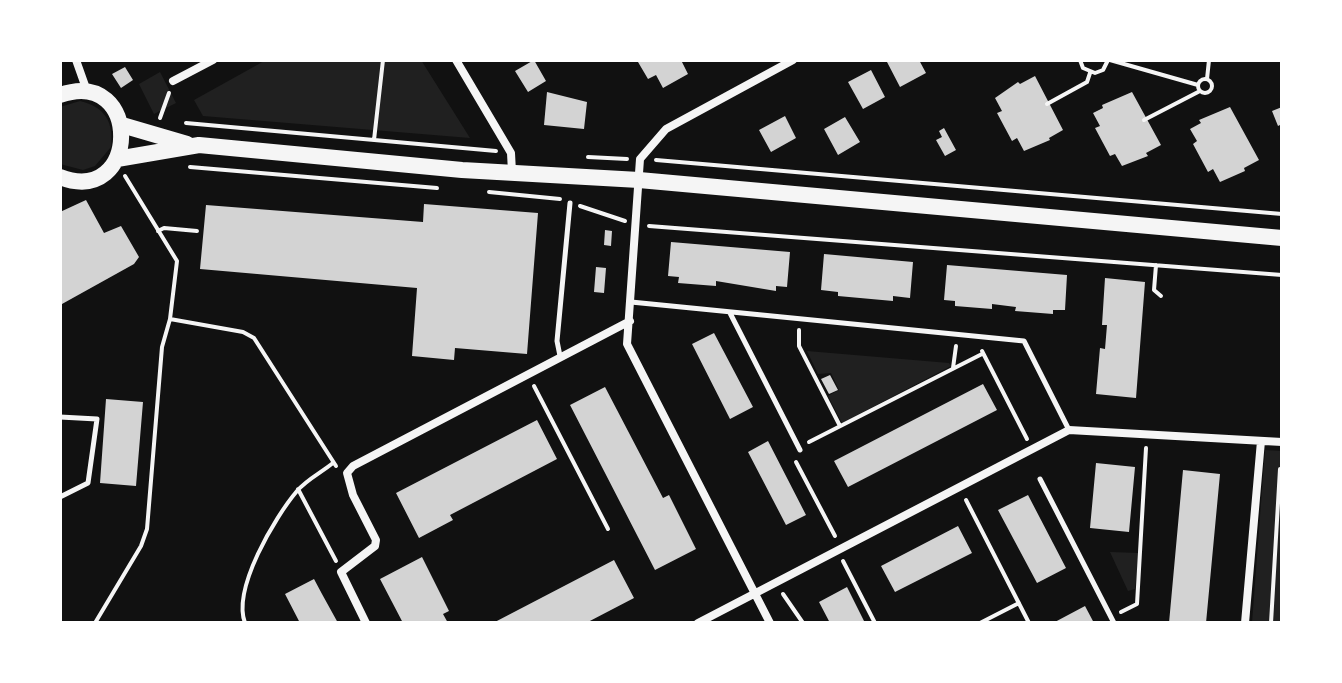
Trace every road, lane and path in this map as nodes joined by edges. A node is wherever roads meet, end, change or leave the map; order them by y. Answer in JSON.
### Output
{"nodes":[{"id":1,"x":76,"y":60,"type":"edge"},
{"id":2,"x":213,"y":60,"type":"edge"},
{"id":3,"x":383,"y":60,"type":"edge"},
{"id":4,"x":456,"y":60,"type":"edge"},
{"id":5,"x":793,"y":60,"type":"edge"},
{"id":6,"x":1080,"y":60,"type":"edge"},
{"id":7,"x":1109,"y":60,"type":"edge"},
{"id":8,"x":1209,"y":60,"type":"edge"},
{"id":9,"x":1090,"y":73,"type":"junction"},
{"id":10,"x":1207,"y":79,"type":"junction"},
{"id":11,"x":173,"y":81,"type":"joint"},
{"id":12,"x":1199,"y":88,"type":"junction"},
{"id":13,"x":87,"y":92,"type":"junction"},
{"id":14,"x":60,"y":95,"type":"edge"},
{"id":15,"x":1047,"y":104,"type":"dead end"},
{"id":16,"x":1144,"y":120,"type":"dead end"},
{"id":17,"x":147,"y":121,"type":"dead end"},
{"id":18,"x":159,"y":121,"type":"junction"},
{"id":19,"x":172,"y":122,"type":"dead end"},
{"id":20,"x":184,"y":123,"type":"dead end"},
{"id":21,"x":122,"y":125,"type":"junction"},
{"id":22,"x":374,"y":140,"type":"junction"},
{"id":23,"x":188,"y":145,"type":"junction"},
{"id":24,"x":511,"y":153,"type":"junction"},
{"id":25,"x":117,"y":159,"type":"junction"},
{"id":26,"x":640,"y":159,"type":"junction"},
{"id":27,"x":178,"y":166,"type":"dead end"},
{"id":28,"x":512,"y":173,"type":"junction"},
{"id":29,"x":125,"y":176,"type":"dead end"},
{"id":30,"x":60,"y":177,"type":"edge"},
{"id":31,"x":639,"y":180,"type":"junction"},
{"id":32,"x":448,"y":189,"type":"dead end"},
{"id":33,"x":477,"y":191,"type":"dead end"},
{"id":34,"x":570,"y":203,"type":"junction"},
{"id":35,"x":1282,"y":214,"type":"edge"},
{"id":36,"x":637,"y":225,"type":"junction"},
{"id":37,"x":158,"y":231,"type":"junction"},
{"id":38,"x":197,"y":231,"type":"dead end"},
{"id":39,"x":1282,"y":238,"type":"edge"},
{"id":40,"x":1156,"y":265,"type":"junction"},
{"id":41,"x":1282,"y":275,"type":"edge"},
{"id":42,"x":1161,"y":296,"type":"dead end"},
{"id":43,"x":631,"y":302,"type":"junction"},
{"id":44,"x":730,"y":312,"type":"junction"},
{"id":45,"x":170,"y":319,"type":"junction"},
{"id":46,"x":799,"y":319,"type":"junction"},
{"id":47,"x":630,"y":321,"type":"junction"},
{"id":48,"x":957,"y":335,"type":"junction"},
{"id":49,"x":983,"y":337,"type":"junction"},
{"id":50,"x":982,"y":354,"type":"junction"},
{"id":51,"x":560,"y":356,"type":"junction"},
{"id":52,"x":953,"y":368,"type":"junction"},
{"id":53,"x":528,"y":373,"type":"junction"},
{"id":54,"x":60,"y":417,"type":"edge"},
{"id":55,"x":840,"y":426,"type":"junction"},
{"id":56,"x":1069,"y":430,"type":"junction"},
{"id":57,"x":1147,"y":433,"type":"junction"},
{"id":58,"x":1261,"y":441,"type":"junction"},
{"id":59,"x":1282,"y":442,"type":"edge"},
{"id":60,"x":800,"y":449,"type":"junction"},
{"id":61,"x":1032,"y":449,"type":"junction"},
{"id":62,"x":333,"y":463,"type":"junction"},
{"id":63,"x":1282,"y":469,"type":"edge"},
{"id":64,"x":347,"y":473,"type":"junction"},
{"id":65,"x":1040,"y":479,"type":"dead end"},
{"id":66,"x":960,"y":487,"type":"junction"},
{"id":67,"x":298,"y":489,"type":"junction"},
{"id":68,"x":60,"y":497,"type":"edge"},
{"id":69,"x":608,"y":529,"type":"dead end"},
{"id":70,"x":839,"y":549,"type":"junction"},
{"id":71,"x":344,"y":567,"type":"junction"},
{"id":72,"x":777,"y":582,"type":"junction"},
{"id":73,"x":755,"y":593,"type":"junction"},
{"id":74,"x":1019,"y":603,"type":"junction"},
{"id":75,"x":1113,"y":620,"type":"edge"},
{"id":76,"x":95,"y":623,"type":"edge"},
{"id":77,"x":245,"y":623,"type":"edge"},
{"id":78,"x":366,"y":623,"type":"edge"},
{"id":79,"x":698,"y":623,"type":"edge"},
{"id":80,"x":770,"y":623,"type":"edge"},
{"id":81,"x":803,"y":623,"type":"edge"},
{"id":82,"x":875,"y":623,"type":"edge"},
{"id":83,"x":980,"y":623,"type":"edge"},
{"id":84,"x":1029,"y":623,"type":"edge"},
{"id":85,"x":1245,"y":623,"type":"edge"},
{"id":86,"x":1271,"y":623,"type":"edge"}],
"edges":[{"from":1,"to":13,"type":"street"},
{"from":2,"to":11,"type":"street"},
{"from":3,"to":22,"type":"path"},
{"from":4,"to":24,"type":"street"},
{"from":5,"to":26,"type":"street"},
{"from":6,"to":9,"type":"path"},
{"from":7,"to":9,"type":"path"},
{"from":7,"to":12,"type":"path"},
{"from":8,"to":10,"type":"path"},
{"from":9,"to":15,"type":"path"},
{"from":10,"to":12,"type":"path"},
{"from":10,"to":12,"type":"path"},
{"from":11,"to":18,"type":"path"},
{"from":12,"to":16,"type":"path"},
{"from":13,"to":14,"type":"main road"},
{"from":13,"to":21,"type":"main road"},
{"from":17,"to":18,"type":"path"},
{"from":18,"to":19,"type":"path"},
{"from":20,"to":22,"type":"path"},
{"from":21,"to":23,"type":"main road"},
{"from":21,"to":25,"type":"main road"},
{"from":22,"to":24,"type":"path"},
{"from":23,"to":25,"type":"main road"},
{"from":23,"to":28,"type":"main road"},
{"from":24,"to":28,"type":"street"},
{"from":25,"to":30,"type":"main road"},
{"from":26,"to":31,"type":"street"},
{"from":26,"to":35,"type":"path"},
{"from":27,"to":32,"type":"path"},
{"from":28,"to":31,"type":"main road"},
{"from":29,"to":37,"type":"path"},
{"from":31,"to":36,"type":"street"},
{"from":31,"to":39,"type":"main road"},
{"from":33,"to":34,"type":"path"},
{"from":34,"to":36,"type":"path"},
{"from":34,"to":51,"type":"lane"},
{"from":36,"to":40,"type":"path"},
{"from":36,"to":43,"type":"street"},
{"from":37,"to":38,"type":"path"},
{"from":37,"to":45,"type":"path"},
{"from":40,"to":41,"type":"path"},
{"from":40,"to":42,"type":"path"},
{"from":43,"to":44,"type":"lane"},
{"from":43,"to":47,"type":"street"},
{"from":44,"to":46,"type":"lane"},
{"from":44,"to":60,"type":"lane"},
{"from":45,"to":62,"type":"path"},
{"from":45,"to":76,"type":"path"},
{"from":46,"to":48,"type":"lane"},
{"from":46,"to":55,"type":"path"},
{"from":47,"to":51,"type":"street"},
{"from":47,"to":73,"type":"street"},
{"from":48,"to":49,"type":"lane"},
{"from":48,"to":52,"type":"path"},
{"from":49,"to":50,"type":"path"},
{"from":49,"to":56,"type":"lane"},
{"from":50,"to":52,"type":"path"},
{"from":50,"to":61,"type":"path"},
{"from":51,"to":53,"type":"street"},
{"from":52,"to":55,"type":"path"},
{"from":53,"to":64,"type":"street"},
{"from":53,"to":69,"type":"path"},
{"from":54,"to":68,"type":"lane"},
{"from":55,"to":60,"type":"path"},
{"from":56,"to":57,"type":"street"},
{"from":56,"to":61,"type":"street"},
{"from":57,"to":58,"type":"street"},
{"from":57,"to":75,"type":"path"},
{"from":58,"to":59,"type":"street"},
{"from":58,"to":85,"type":"street"},
{"from":60,"to":70,"type":"path"},
{"from":61,"to":66,"type":"street"},
{"from":62,"to":64,"type":"path"},
{"from":62,"to":67,"type":"path"},
{"from":63,"to":86,"type":"path"},
{"from":64,"to":71,"type":"street"},
{"from":65,"to":75,"type":"lane"},
{"from":66,"to":70,"type":"street"},
{"from":66,"to":74,"type":"path"},
{"from":67,"to":71,"type":"path"},
{"from":67,"to":77,"type":"path"},
{"from":70,"to":72,"type":"street"},
{"from":70,"to":82,"type":"path"},
{"from":71,"to":78,"type":"street"},
{"from":72,"to":73,"type":"street"},
{"from":72,"to":81,"type":"path"},
{"from":73,"to":79,"type":"street"},
{"from":73,"to":80,"type":"street"},
{"from":74,"to":83,"type":"path"},
{"from":74,"to":84,"type":"path"}]}
